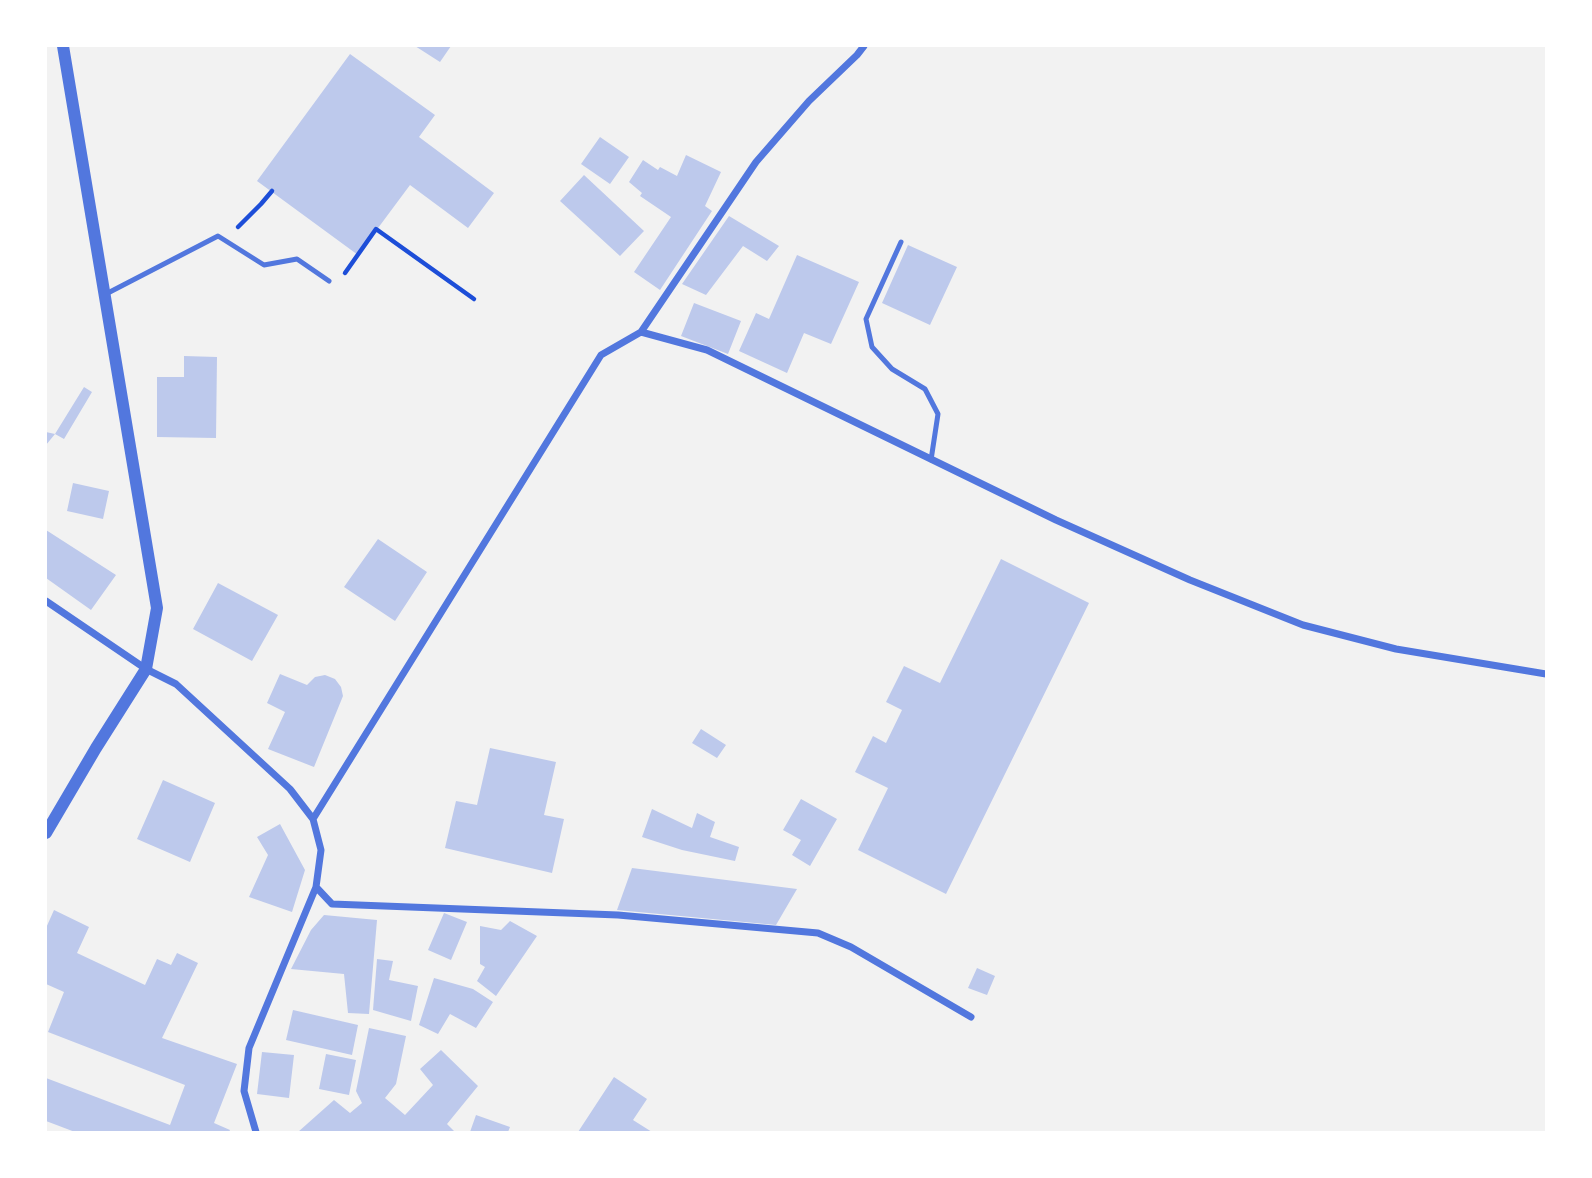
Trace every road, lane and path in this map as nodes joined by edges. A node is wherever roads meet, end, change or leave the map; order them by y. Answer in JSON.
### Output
{"nodes":[{"id":1,"x":62,"y":46,"type":"edge"},
{"id":2,"x":864,"y":46,"type":"edge"},
{"id":3,"x":272,"y":191,"type":"dead end"},
{"id":4,"x":224,"y":240,"type":"junction"},
{"id":5,"x":901,"y":242,"type":"dead end"},
{"id":6,"x":329,"y":281,"type":"joint"},
{"id":7,"x":104,"y":295,"type":"junction"},
{"id":8,"x":474,"y":299,"type":"dead end"},
{"id":9,"x":641,"y":332,"type":"junction"},
{"id":10,"x":931,"y":460,"type":"junction"},
{"id":11,"x":46,"y":601,"type":"edge"},
{"id":12,"x":146,"y":669,"type":"junction"},
{"id":13,"x":1546,"y":674,"type":"edge"},
{"id":14,"x":313,"y":819,"type":"junction"},
{"id":15,"x":46,"y":832,"type":"edge"},
{"id":16,"x":316,"y":887,"type":"junction"},
{"id":17,"x":971,"y":1017,"type":"dead end"},
{"id":18,"x":256,"y":1132,"type":"edge"}],
"edges":[{"from":1,"to":7,"type":"street"},
{"from":2,"to":9,"type":"street"},
{"from":3,"to":4,"type":"path"},
{"from":4,"to":6,"type":"lane"},
{"from":4,"to":7,"type":"lane"},
{"from":5,"to":10,"type":"lane"},
{"from":6,"to":8,"type":"path"},
{"from":7,"to":12,"type":"street"},
{"from":9,"to":10,"type":"street"},
{"from":9,"to":14,"type":"street"},
{"from":10,"to":13,"type":"street"},
{"from":11,"to":12,"type":"street"},
{"from":12,"to":14,"type":"street"},
{"from":12,"to":15,"type":"street"},
{"from":14,"to":16,"type":"street"},
{"from":16,"to":17,"type":"street"},
{"from":16,"to":18,"type":"street"}]}
